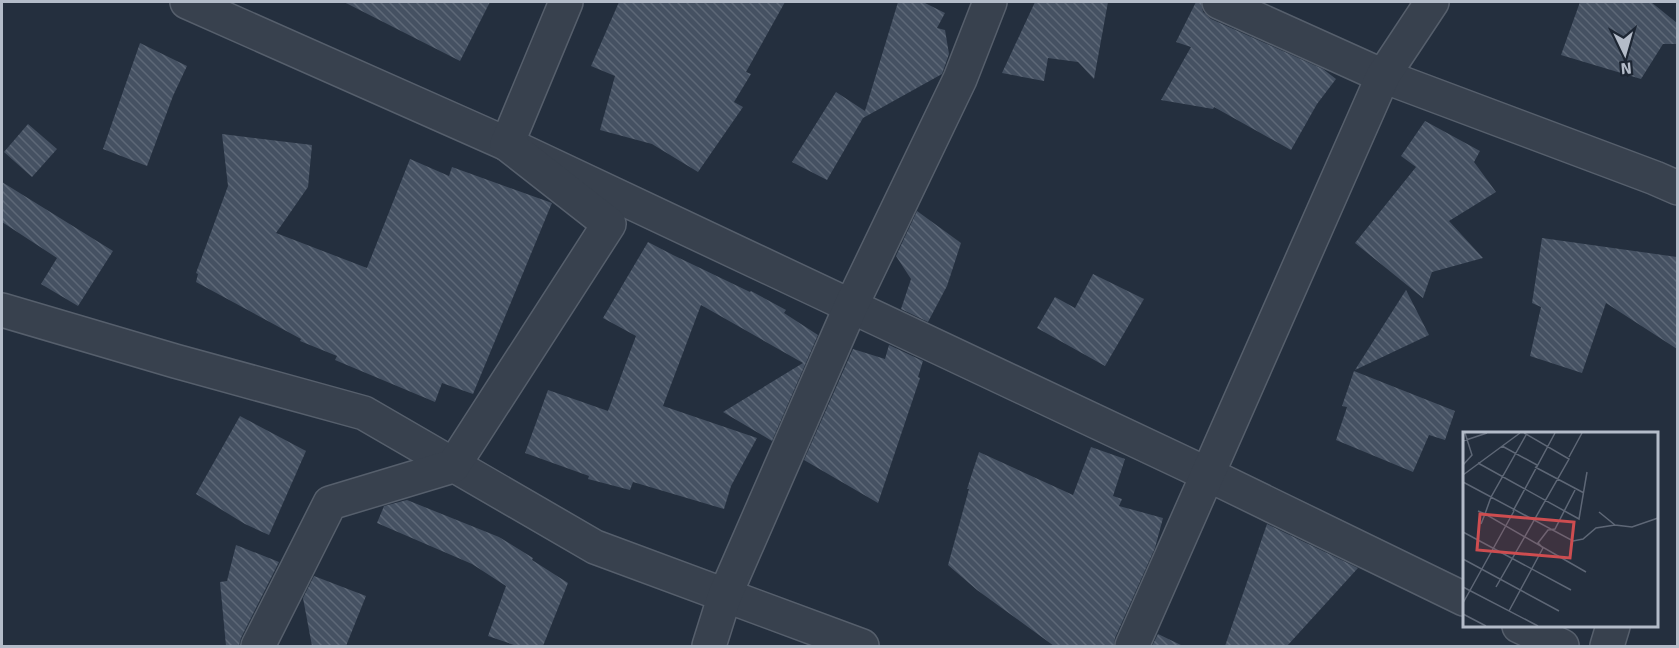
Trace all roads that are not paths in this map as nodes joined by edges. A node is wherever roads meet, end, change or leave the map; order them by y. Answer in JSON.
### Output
{"nodes":[{"id":1,"x":187,"y":2,"type":"edge"},
{"id":2,"x":566,"y":2,"type":"edge"},
{"id":3,"x":990,"y":2,"type":"edge"},
{"id":4,"x":1219,"y":2,"type":"edge"},
{"id":5,"x":1432,"y":2,"type":"edge"},
{"id":6,"x":1383,"y":76,"type":"junction"},
{"id":7,"x":507,"y":144,"type":"junction"},
{"id":8,"x":1677,"y":188,"type":"edge"},
{"id":9,"x":851,"y":306,"type":"junction"},
{"id":10,"x":2,"y":310,"type":"edge"},
{"id":11,"x":453,"y":466,"type":"junction"},
{"id":12,"x":1207,"y":474,"type":"junction"},
{"id":13,"x":724,"y":595,"type":"junction"},
{"id":14,"x":1463,"y":599,"type":"edge"},
{"id":15,"x":1520,"y":627,"type":"edge"},
{"id":16,"x":1612,"y":627,"type":"edge"},
{"id":17,"x":258,"y":646,"type":"edge"},
{"id":18,"x":709,"y":646,"type":"edge"},
{"id":19,"x":862,"y":646,"type":"edge"},
{"id":20,"x":1132,"y":646,"type":"edge"},
{"id":21,"x":1562,"y":646,"type":"edge"},
{"id":22,"x":1607,"y":646,"type":"edge"}],
"edges":[{"from":1,"to":7,"type":"street"},
{"from":2,"to":7,"type":"street"},
{"from":3,"to":9,"type":"street"},
{"from":4,"to":6,"type":"street"},
{"from":5,"to":6,"type":"street"},
{"from":6,"to":8,"type":"street"},
{"from":6,"to":12,"type":"street"},
{"from":7,"to":9,"type":"street"},
{"from":7,"to":11,"type":"street"},
{"from":9,"to":12,"type":"street"},
{"from":9,"to":13,"type":"street"},
{"from":10,"to":11,"type":"street"},
{"from":11,"to":13,"type":"street"},
{"from":11,"to":17,"type":"street"},
{"from":12,"to":14,"type":"street"},
{"from":12,"to":20,"type":"street"},
{"from":13,"to":18,"type":"street"},
{"from":13,"to":19,"type":"street"},
{"from":15,"to":21,"type":"street"},
{"from":16,"to":22,"type":"street"}]}
